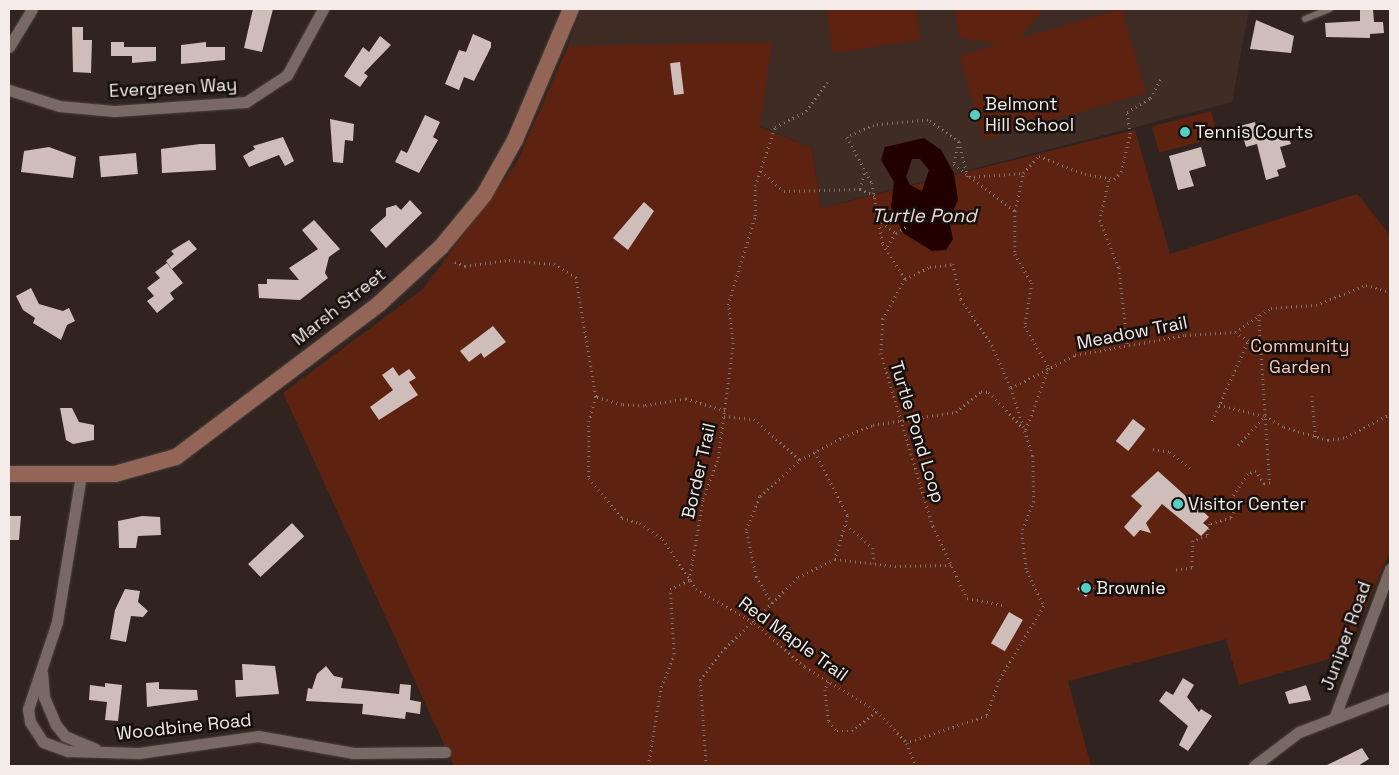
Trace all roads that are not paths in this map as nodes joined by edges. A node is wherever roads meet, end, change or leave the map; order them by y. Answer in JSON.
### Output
{"nodes":[{"id":1,"x":32,"y":9,"type":"edge"},
{"id":2,"x":323,"y":9,"type":"edge"},
{"id":3,"x":571,"y":9,"type":"edge"},
{"id":4,"x":1330,"y":9,"type":"edge"},
{"id":5,"x":1305,"y":18,"type":"dead end"},
{"id":6,"x":9,"y":47,"type":"edge"},
{"id":7,"x":9,"y":90,"type":"edge"},
{"id":8,"x":9,"y":474,"type":"edge"},
{"id":9,"x":81,"y":475,"type":"junction"},
{"id":10,"x":1390,"y":569,"type":"edge"},
{"id":11,"x":42,"y":672,"type":"junction"},
{"id":12,"x":1390,"y":697,"type":"edge"},
{"id":13,"x":1335,"y":716,"type":"junction"},
{"id":14,"x":445,"y":752,"type":"dead end"},
{"id":15,"x":106,"y":753,"type":"junction"},
{"id":16,"x":1254,"y":766,"type":"edge"}],
"edges":[{"from":1,"to":6,"type":"street"},
{"from":2,"to":7,"type":"street","name":"Evergreen Way"},
{"from":3,"to":9,"type":"street","name":"Marsh Street"},
{"from":4,"to":5,"type":"lane"},
{"from":8,"to":9,"type":"street","name":"Marsh Street"},
{"from":9,"to":11,"type":"street","name":"Woodbine Road"},
{"from":10,"to":13,"type":"street","name":"Juniper Road"},
{"from":11,"to":15,"type":"street","name":"Woodbine Road"},
{"from":11,"to":15,"type":"street","name":"Woodbine Road"},
{"from":12,"to":13,"type":"street"},
{"from":13,"to":16,"type":"street"},
{"from":14,"to":15,"type":"street","name":"Woodbine Road"}]}
